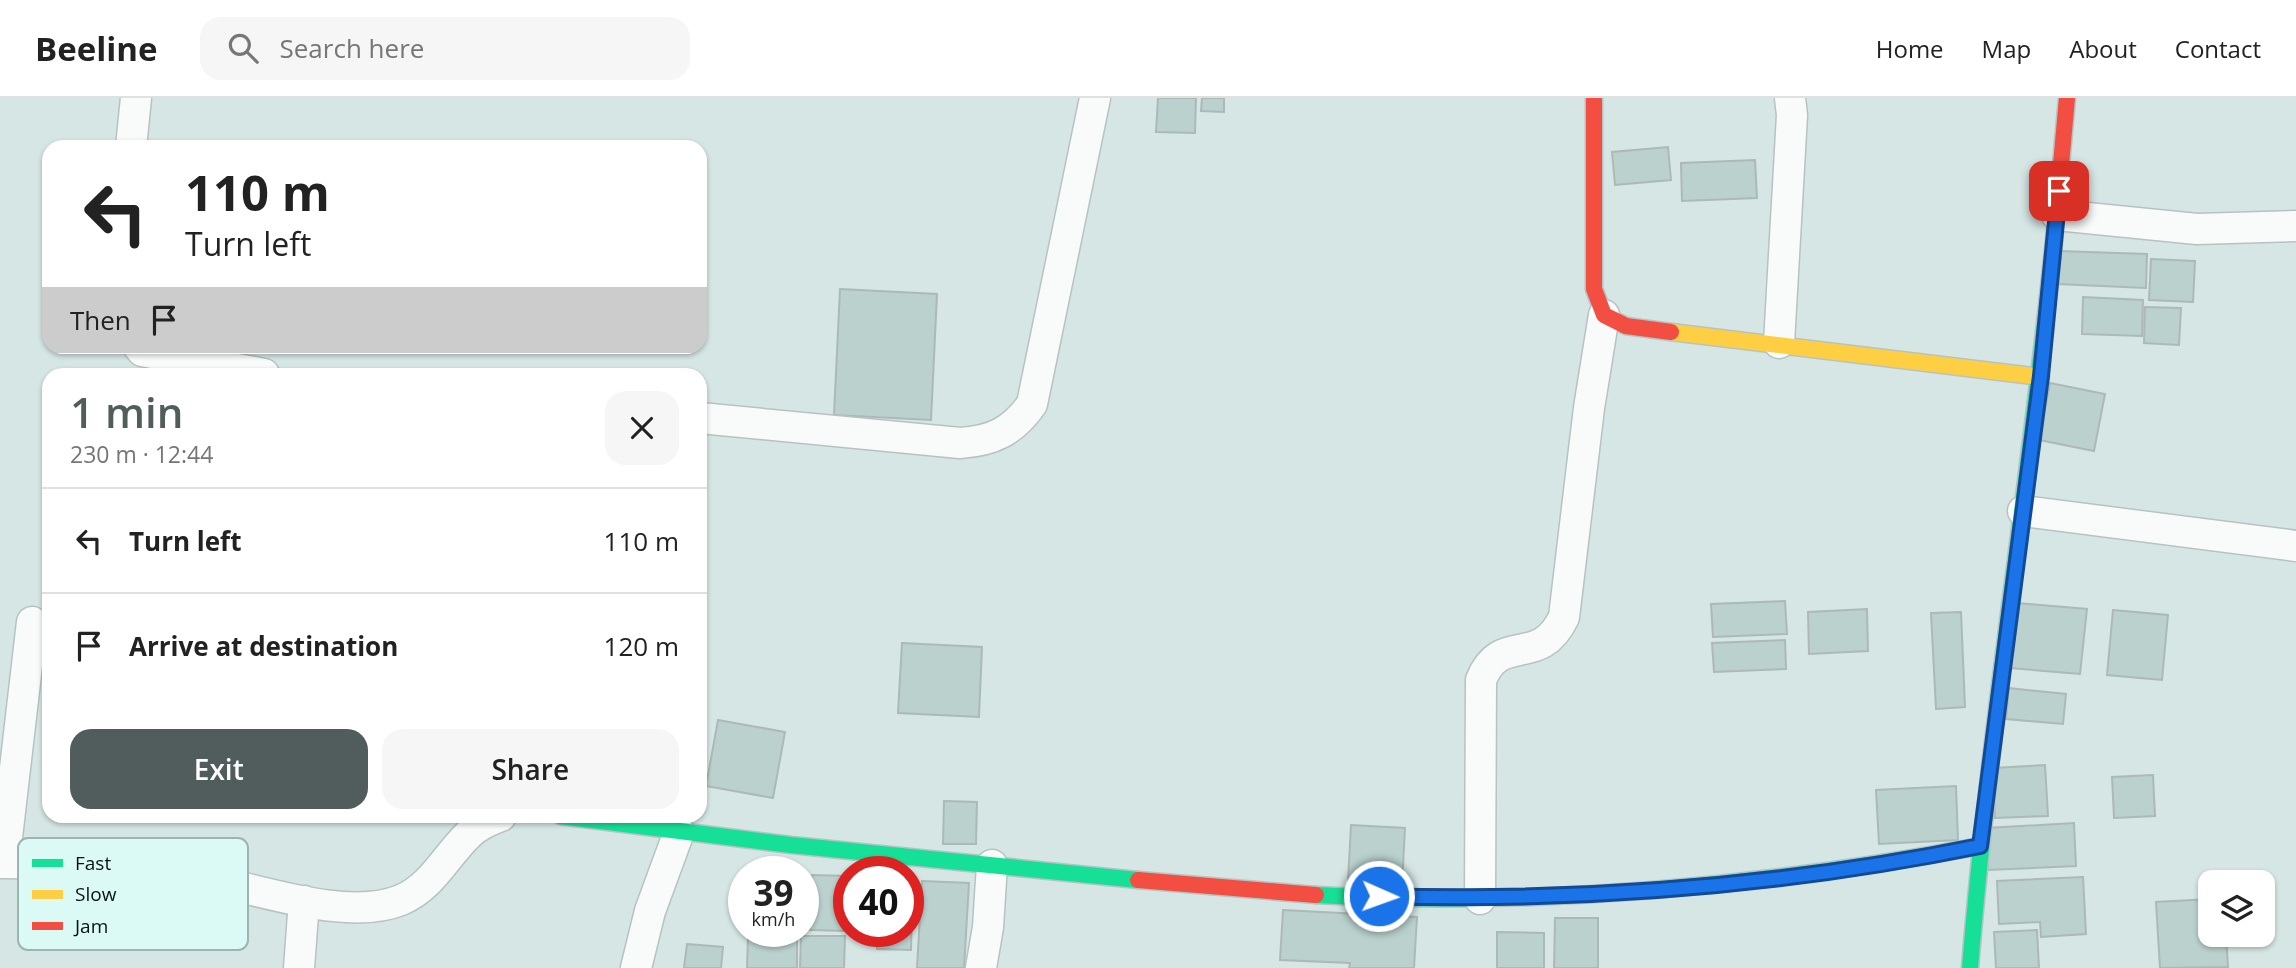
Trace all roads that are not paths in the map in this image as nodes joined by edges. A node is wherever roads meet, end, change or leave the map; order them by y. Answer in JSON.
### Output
{"nodes":[{"id":1,"x":136,"y":98,"type":"edge"},
{"id":2,"x":1095,"y":98,"type":"edge"},
{"id":3,"x":1594,"y":98,"type":"edge"},
{"id":4,"x":1790,"y":98,"type":"edge"},
{"id":5,"x":2067,"y":98,"type":"edge"},
{"id":6,"x":132,"y":140,"type":"edge"},
{"id":7,"x":2057,"y":215,"type":"junction"},
{"id":8,"x":2296,"y":226,"type":"edge"},
{"id":9,"x":1604,"y":315,"type":"junction"},
{"id":10,"x":1779,"y":343,"type":"junction"},
{"id":11,"x":154,"y":354,"type":"edge"},
{"id":12,"x":225,"y":368,"type":"edge"},
{"id":13,"x":2041,"y":376,"type":"junction"},
{"id":14,"x":707,"y":419,"type":"edge"},
{"id":15,"x":2023,"y":511,"type":"junction"},
{"id":16,"x":2296,"y":546,"type":"edge"},
{"id":17,"x":32,"y":622,"type":"dead end"},
{"id":18,"x":487,"y":823,"type":"edge"},
{"id":19,"x":626,"y":823,"type":"edge"},
{"id":20,"x":679,"y":832,"type":"junction"},
{"id":21,"x":1980,"y":846,"type":"junction"},
{"id":22,"x":2,"y":863,"type":"edge"},
{"id":23,"x":992,"y":865,"type":"junction"},
{"id":24,"x":248,"y":887,"type":"edge"},
{"id":25,"x":1480,"y":899,"type":"junction"},
{"id":26,"x":304,"y":901,"type":"junction"},
{"id":27,"x":299,"y":968,"type":"edge"},
{"id":28,"x":636,"y":968,"type":"edge"},
{"id":29,"x":981,"y":968,"type":"edge"},
{"id":30,"x":1970,"y":968,"type":"edge"}],
"edges":[{"from":1,"to":6,"type":"street"},
{"from":2,"to":14,"type":"street"},
{"from":3,"to":9,"type":"street"},
{"from":4,"to":10,"type":"street"},
{"from":5,"to":7,"type":"street"},
{"from":7,"to":8,"type":"street"},
{"from":7,"to":13,"type":"street"},
{"from":9,"to":10,"type":"street"},
{"from":9,"to":25,"type":"street"},
{"from":10,"to":13,"type":"street"},
{"from":11,"to":12,"type":"street"},
{"from":13,"to":15,"type":"street"},
{"from":15,"to":16,"type":"street"},
{"from":15,"to":21,"type":"street"},
{"from":17,"to":22,"type":"street"},
{"from":18,"to":26,"type":"street"},
{"from":19,"to":20,"type":"street"},
{"from":20,"to":23,"type":"street"},
{"from":20,"to":28,"type":"street"},
{"from":21,"to":25,"type":"street"},
{"from":21,"to":30,"type":"street"},
{"from":23,"to":25,"type":"street"},
{"from":23,"to":29,"type":"street"},
{"from":24,"to":26,"type":"street"},
{"from":26,"to":27,"type":"street"}]}
